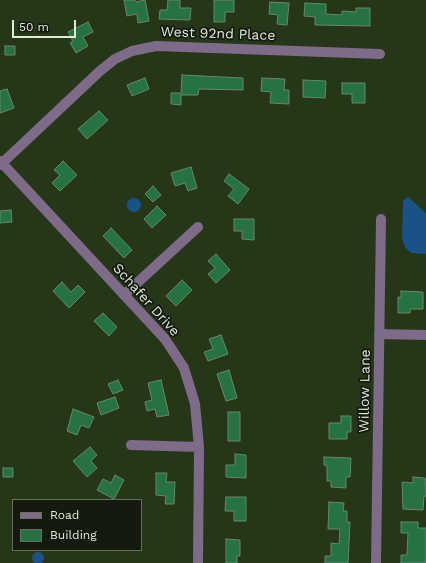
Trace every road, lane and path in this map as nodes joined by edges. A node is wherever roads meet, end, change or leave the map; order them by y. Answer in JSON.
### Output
{"nodes":[{"id":1,"x":380,"y":54,"type":"dead end"},
{"id":2,"x":1,"y":163,"type":"edge"},
{"id":3,"x":381,"y":219,"type":"dead end"},
{"id":4,"x":198,"y":227,"type":"dead end"},
{"id":5,"x":124,"y":295,"type":"junction"},
{"id":6,"x":379,"y":334,"type":"junction"},
{"id":7,"x":426,"y":336,"type":"edge"},
{"id":8,"x":131,"y":445,"type":"dead end"},
{"id":9,"x":199,"y":447,"type":"junction"},
{"id":10,"x":198,"y":563,"type":"edge"},
{"id":11,"x":376,"y":563,"type":"edge"}],
"edges":[{"from":1,"to":2,"type":"street","name":"West 92nd Place"},
{"from":2,"to":5,"type":"street","name":"Schafer Drive"},
{"from":3,"to":6,"type":"street","name":"Willow Lane"},
{"from":4,"to":5,"type":"street"},
{"from":5,"to":9,"type":"street","name":"Schafer Drive"},
{"from":6,"to":7,"type":"street"},
{"from":6,"to":11,"type":"street","name":"Willow Lane"},
{"from":8,"to":9,"type":"street"},
{"from":9,"to":10,"type":"street","name":"Schafer Drive"}]}
